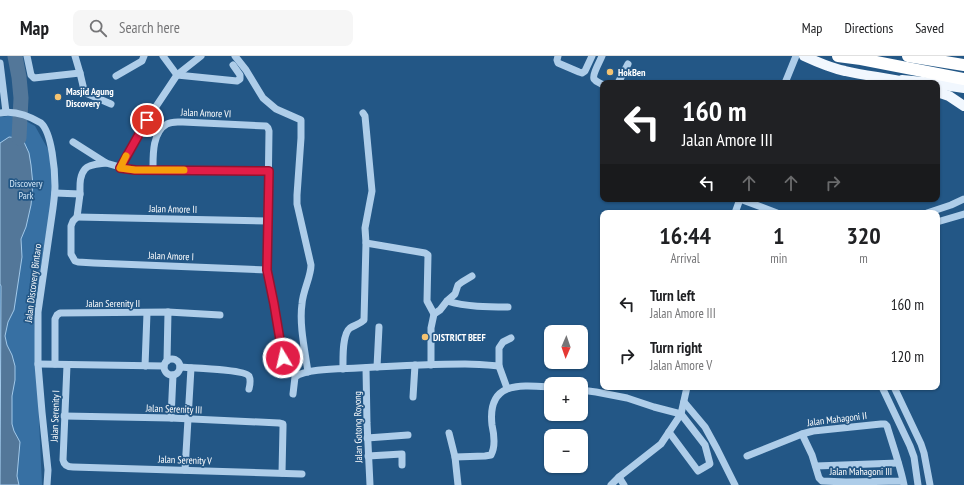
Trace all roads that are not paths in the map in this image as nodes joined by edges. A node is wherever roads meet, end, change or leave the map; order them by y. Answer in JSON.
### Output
{"nodes":[{"id":1,"x":27,"y":56,"type":"edge"},
{"id":2,"x":75,"y":56,"type":"edge"},
{"id":3,"x":144,"y":56,"type":"edge"},
{"id":4,"x":163,"y":56,"type":"edge"},
{"id":5,"x":201,"y":56,"type":"edge"},
{"id":6,"x":235,"y":56,"type":"edge"},
{"id":7,"x":558,"y":56,"type":"edge"},
{"id":8,"x":592,"y":56,"type":"edge"},
{"id":9,"x":602,"y":56,"type":"edge"},
{"id":10,"x":796,"y":56,"type":"edge"},
{"id":11,"x":804,"y":56,"type":"edge"},
{"id":12,"x":838,"y":56,"type":"edge"},
{"id":13,"x":908,"y":56,"type":"edge"},
{"id":14,"x":0,"y":63,"type":"edge"},
{"id":15,"x":628,"y":64,"type":"dead end"},
{"id":16,"x":233,"y":65,"type":"dead end"},
{"id":17,"x":964,"y":65,"type":"edge"},
{"id":18,"x":80,"y":73,"type":"junction"},
{"id":19,"x":177,"y":75,"type":"junction"},
{"id":20,"x":116,"y":76,"type":"dead end"},
{"id":21,"x":894,"y":79,"type":"junction"},
{"id":22,"x":964,"y":79,"type":"edge"},
{"id":23,"x":620,"y":80,"type":"edge"},
{"id":24,"x":786,"y":80,"type":"edge"},
{"id":25,"x":898,"y":80,"type":"edge"},
{"id":26,"x":904,"y":80,"type":"edge"},
{"id":27,"x":600,"y":83,"type":"edge"},
{"id":28,"x":940,"y":84,"type":"edge"},
{"id":29,"x":964,"y":88,"type":"edge"},
{"id":30,"x":940,"y":93,"type":"edge"},
{"id":31,"x":111,"y":104,"type":"dead end"},
{"id":32,"x":964,"y":106,"type":"edge"},
{"id":33,"x":3,"y":113,"type":"edge"},
{"id":34,"x":363,"y":113,"type":"dead end"},
{"id":35,"x":73,"y":142,"type":"dead end"},
{"id":36,"x":106,"y":163,"type":"junction"},
{"id":37,"x":120,"y":168,"type":"junction"},
{"id":38,"x":153,"y":170,"type":"junction"},
{"id":39,"x":269,"y":171,"type":"junction"},
{"id":40,"x":55,"y":193,"type":"junction"},
{"id":41,"x":80,"y":194,"type":"junction"},
{"id":42,"x":964,"y":199,"type":"edge"},
{"id":43,"x":748,"y":202,"type":"edge"},
{"id":44,"x":769,"y":210,"type":"edge"},
{"id":45,"x":936,"y":210,"type":"edge"},
{"id":46,"x":964,"y":214,"type":"edge"},
{"id":47,"x":77,"y":217,"type":"junction"},
{"id":48,"x":268,"y":221,"type":"junction"},
{"id":49,"x":940,"y":221,"type":"edge"},
{"id":50,"x":366,"y":243,"type":"junction"},
{"id":51,"x":267,"y":270,"type":"junction"},
{"id":52,"x":472,"y":276,"type":"dead end"},
{"id":53,"x":447,"y":301,"type":"junction"},
{"id":54,"x":508,"y":307,"type":"dead end"},
{"id":55,"x":168,"y":312,"type":"junction"},
{"id":56,"x":147,"y":313,"type":"junction"},
{"id":57,"x":434,"y":314,"type":"junction"},
{"id":58,"x":220,"y":315,"type":"dead end"},
{"id":59,"x":379,"y":327,"type":"dead end"},
{"id":60,"x":511,"y":338,"type":"dead end"},
{"id":61,"x":283,"y":358,"type":"dead end"},
{"id":62,"x":38,"y":364,"type":"junction"},
{"id":63,"x":55,"y":364,"type":"junction"},
{"id":64,"x":166,"y":364,"type":"junction"},
{"id":65,"x":67,"y":365,"type":"junction"},
{"id":66,"x":415,"y":365,"type":"junction"},
{"id":67,"x":431,"y":365,"type":"junction"},
{"id":68,"x":145,"y":366,"type":"junction"},
{"id":69,"x":377,"y":366,"type":"junction"},
{"id":70,"x":499,"y":366,"type":"junction"},
{"id":71,"x":180,"y":367,"type":"junction"},
{"id":72,"x":191,"y":368,"type":"junction"},
{"id":73,"x":366,"y":368,"type":"junction"},
{"id":74,"x":343,"y":369,"type":"junction"},
{"id":75,"x":308,"y":372,"type":"junction"},
{"id":76,"x":173,"y":375,"type":"junction"},
{"id":77,"x":544,"y":387,"type":"edge"},
{"id":78,"x":507,"y":388,"type":"junction"},
{"id":79,"x":250,"y":389,"type":"dead end"},
{"id":80,"x":686,"y":390,"type":"edge"},
{"id":81,"x":883,"y":390,"type":"edge"},
{"id":82,"x":895,"y":390,"type":"edge"},
{"id":83,"x":588,"y":391,"type":"edge"},
{"id":84,"x":293,"y":394,"type":"dead end"},
{"id":85,"x":413,"y":397,"type":"dead end"},
{"id":86,"x":684,"y":402,"type":"junction"},
{"id":87,"x":681,"y":414,"type":"junction"},
{"id":88,"x":64,"y":416,"type":"junction"},
{"id":89,"x":171,"y":418,"type":"junction"},
{"id":90,"x":189,"y":419,"type":"junction"},
{"id":91,"x":449,"y":432,"type":"dead end"},
{"id":92,"x":669,"y":432,"type":"junction"},
{"id":93,"x":802,"y":434,"type":"junction"},
{"id":94,"x":408,"y":435,"type":"dead end"},
{"id":95,"x":367,"y":438,"type":"junction"},
{"id":96,"x":368,"y":456,"type":"junction"},
{"id":97,"x":747,"y":456,"type":"dead end"},
{"id":98,"x":455,"y":457,"type":"junction"},
{"id":99,"x":898,"y":463,"type":"junction"},
{"id":100,"x":402,"y":465,"type":"dead end"},
{"id":101,"x":67,"y":466,"type":"joint"},
{"id":102,"x":816,"y":466,"type":"junction"},
{"id":103,"x":185,"y":470,"type":"junction"},
{"id":104,"x":282,"y":473,"type":"junction"},
{"id":105,"x":302,"y":474,"type":"dead end"},
{"id":106,"x":619,"y":477,"type":"junction"},
{"id":107,"x":820,"y":480,"type":"joint"},
{"id":108,"x":903,"y":483,"type":"edge"},
{"id":109,"x":846,"y":484,"type":"edge"},
{"id":110,"x":47,"y":485,"type":"edge"},
{"id":111,"x":370,"y":485,"type":"edge"},
{"id":112,"x":458,"y":485,"type":"edge"},
{"id":113,"x":611,"y":485,"type":"edge"},
{"id":114,"x":624,"y":485,"type":"edge"},
{"id":115,"x":735,"y":485,"type":"edge"},
{"id":116,"x":918,"y":485,"type":"edge"},
{"id":117,"x":930,"y":485,"type":"edge"}],
"edges":[{"from":1,"to":18,"type":"street"},
{"from":2,"to":18,"type":"street"},
{"from":3,"to":20,"type":"street"},
{"from":4,"to":19,"type":"street"},
{"from":5,"to":19,"type":"street"},
{"from":6,"to":75,"type":"street"},
{"from":7,"to":8,"type":"street"},
{"from":9,"to":27,"type":"street"},
{"from":10,"to":24,"type":"street"},
{"from":11,"to":21,"type":"main road"},
{"from":12,"to":22,"type":"highway"},
{"from":13,"to":17,"type":"highway"},
{"from":14,"to":33,"type":"street","name":"Jalan Discovery Bintaro"},
{"from":15,"to":23,"type":"street"},
{"from":16,"to":19,"type":"street"},
{"from":18,"to":31,"type":"street"},
{"from":19,"to":37,"type":"street"},
{"from":21,"to":25,"type":"main road"},
{"from":21,"to":26,"type":"main road"},
{"from":28,"to":29,"type":"main road"},
{"from":30,"to":32,"type":"main road"},
{"from":33,"to":40,"type":"street","name":"Jalan Discovery Bintaro"},
{"from":34,"to":50,"type":"street"},
{"from":35,"to":36,"type":"street"},
{"from":36,"to":37,"type":"street"},
{"from":36,"to":41,"type":"street"},
{"from":37,"to":38,"type":"street"},
{"from":38,"to":39,"type":"street"},
{"from":38,"to":39,"type":"street","name":"Jalan Amore VI"},
{"from":39,"to":48,"type":"street"},
{"from":40,"to":41,"type":"street"},
{"from":40,"to":62,"type":"street","name":"Jalan Discovery Bintaro"},
{"from":41,"to":47,"type":"street"},
{"from":42,"to":45,"type":"street"},
{"from":43,"to":44,"type":"street"},
{"from":46,"to":49,"type":"street"},
{"from":47,"to":48,"type":"street","name":"Jalan Amore II"},
{"from":47,"to":51,"type":"street","name":"Jalan Amore I"},
{"from":48,"to":51,"type":"street"},
{"from":50,"to":57,"type":"street"},
{"from":50,"to":74,"type":"street"},
{"from":51,"to":61,"type":"street"},
{"from":52,"to":53,"type":"street"},
{"from":53,"to":54,"type":"street"},
{"from":53,"to":57,"type":"street"},
{"from":55,"to":56,"type":"street","name":"Jalan Serenity II"},
{"from":55,"to":58,"type":"street","name":"Jalan Serenity II"},
{"from":55,"to":64,"type":"street"},
{"from":56,"to":63,"type":"street","name":"Jalan Serenity II"},
{"from":56,"to":68,"type":"street"},
{"from":57,"to":67,"type":"street"},
{"from":59,"to":69,"type":"street"},
{"from":60,"to":70,"type":"street"},
{"from":62,"to":63,"type":"street"},
{"from":62,"to":110,"type":"street","name":"Jalan Discovery Bintaro"},
{"from":63,"to":65,"type":"street"},
{"from":64,"to":68,"type":"street"},
{"from":64,"to":71,"type":"street"},
{"from":64,"to":76,"type":"street"},
{"from":65,"to":68,"type":"street"},
{"from":65,"to":88,"type":"street","name":"Jalan Serenity I"},
{"from":66,"to":67,"type":"street"},
{"from":66,"to":69,"type":"street"},
{"from":66,"to":85,"type":"street"},
{"from":67,"to":70,"type":"street"},
{"from":69,"to":73,"type":"street"},
{"from":70,"to":78,"type":"street"},
{"from":71,"to":72,"type":"street"},
{"from":71,"to":76,"type":"street"},
{"from":72,"to":79,"type":"street"},
{"from":72,"to":90,"type":"street"},
{"from":73,"to":74,"type":"street"},
{"from":73,"to":95,"type":"street","name":"Jalan Gotong Royong"},
{"from":74,"to":75,"type":"street"},
{"from":75,"to":84,"type":"street"},
{"from":76,"to":89,"type":"street"},
{"from":77,"to":78,"type":"street"},
{"from":78,"to":98,"type":"street"},
{"from":80,"to":86,"type":"street"},
{"from":81,"to":116,"type":"street"},
{"from":82,"to":117,"type":"street"},
{"from":83,"to":87,"type":"street"},
{"from":86,"to":87,"type":"street"},
{"from":86,"to":115,"type":"street"},
{"from":87,"to":92,"type":"street"},
{"from":87,"to":92,"type":"street"},
{"from":88,"to":89,"type":"street","name":"Jalan Serenity III"},
{"from":88,"to":101,"type":"street","name":"Jalan Serenity I"},
{"from":89,"to":90,"type":"street","name":"Jalan Serenity III"},
{"from":90,"to":103,"type":"street"},
{"from":90,"to":104,"type":"street","name":"Jalan Serenity III"},
{"from":91,"to":98,"type":"street"},
{"from":92,"to":106,"type":"street"},
{"from":93,"to":97,"type":"street"},
{"from":93,"to":99,"type":"street","name":"Jalan Mahagoni II"},
{"from":93,"to":102,"type":"street","name":"Jalan Mahagoni II"},
{"from":94,"to":95,"type":"street"},
{"from":95,"to":96,"type":"street","name":"Jalan Gotong Royong"},
{"from":96,"to":100,"type":"street"},
{"from":96,"to":111,"type":"street","name":"Jalan Gotong Royong"},
{"from":98,"to":112,"type":"street"},
{"from":99,"to":102,"type":"street"},
{"from":99,"to":108,"type":"street"},
{"from":101,"to":103,"type":"street","name":"Jalan Serenity V"},
{"from":102,"to":107,"type":"street","name":"Jalan Mahagoni II"},
{"from":103,"to":104,"type":"street","name":"Jalan Serenity V"},
{"from":104,"to":105,"type":"street","name":"Jalan Serenity V"},
{"from":106,"to":113,"type":"street"},
{"from":106,"to":114,"type":"street"},
{"from":107,"to":109,"type":"street","name":"Jalan Mahagoni III"},
{"from":108,"to":109,"type":"street","name":"Jalan Mahagoni III"}]}
